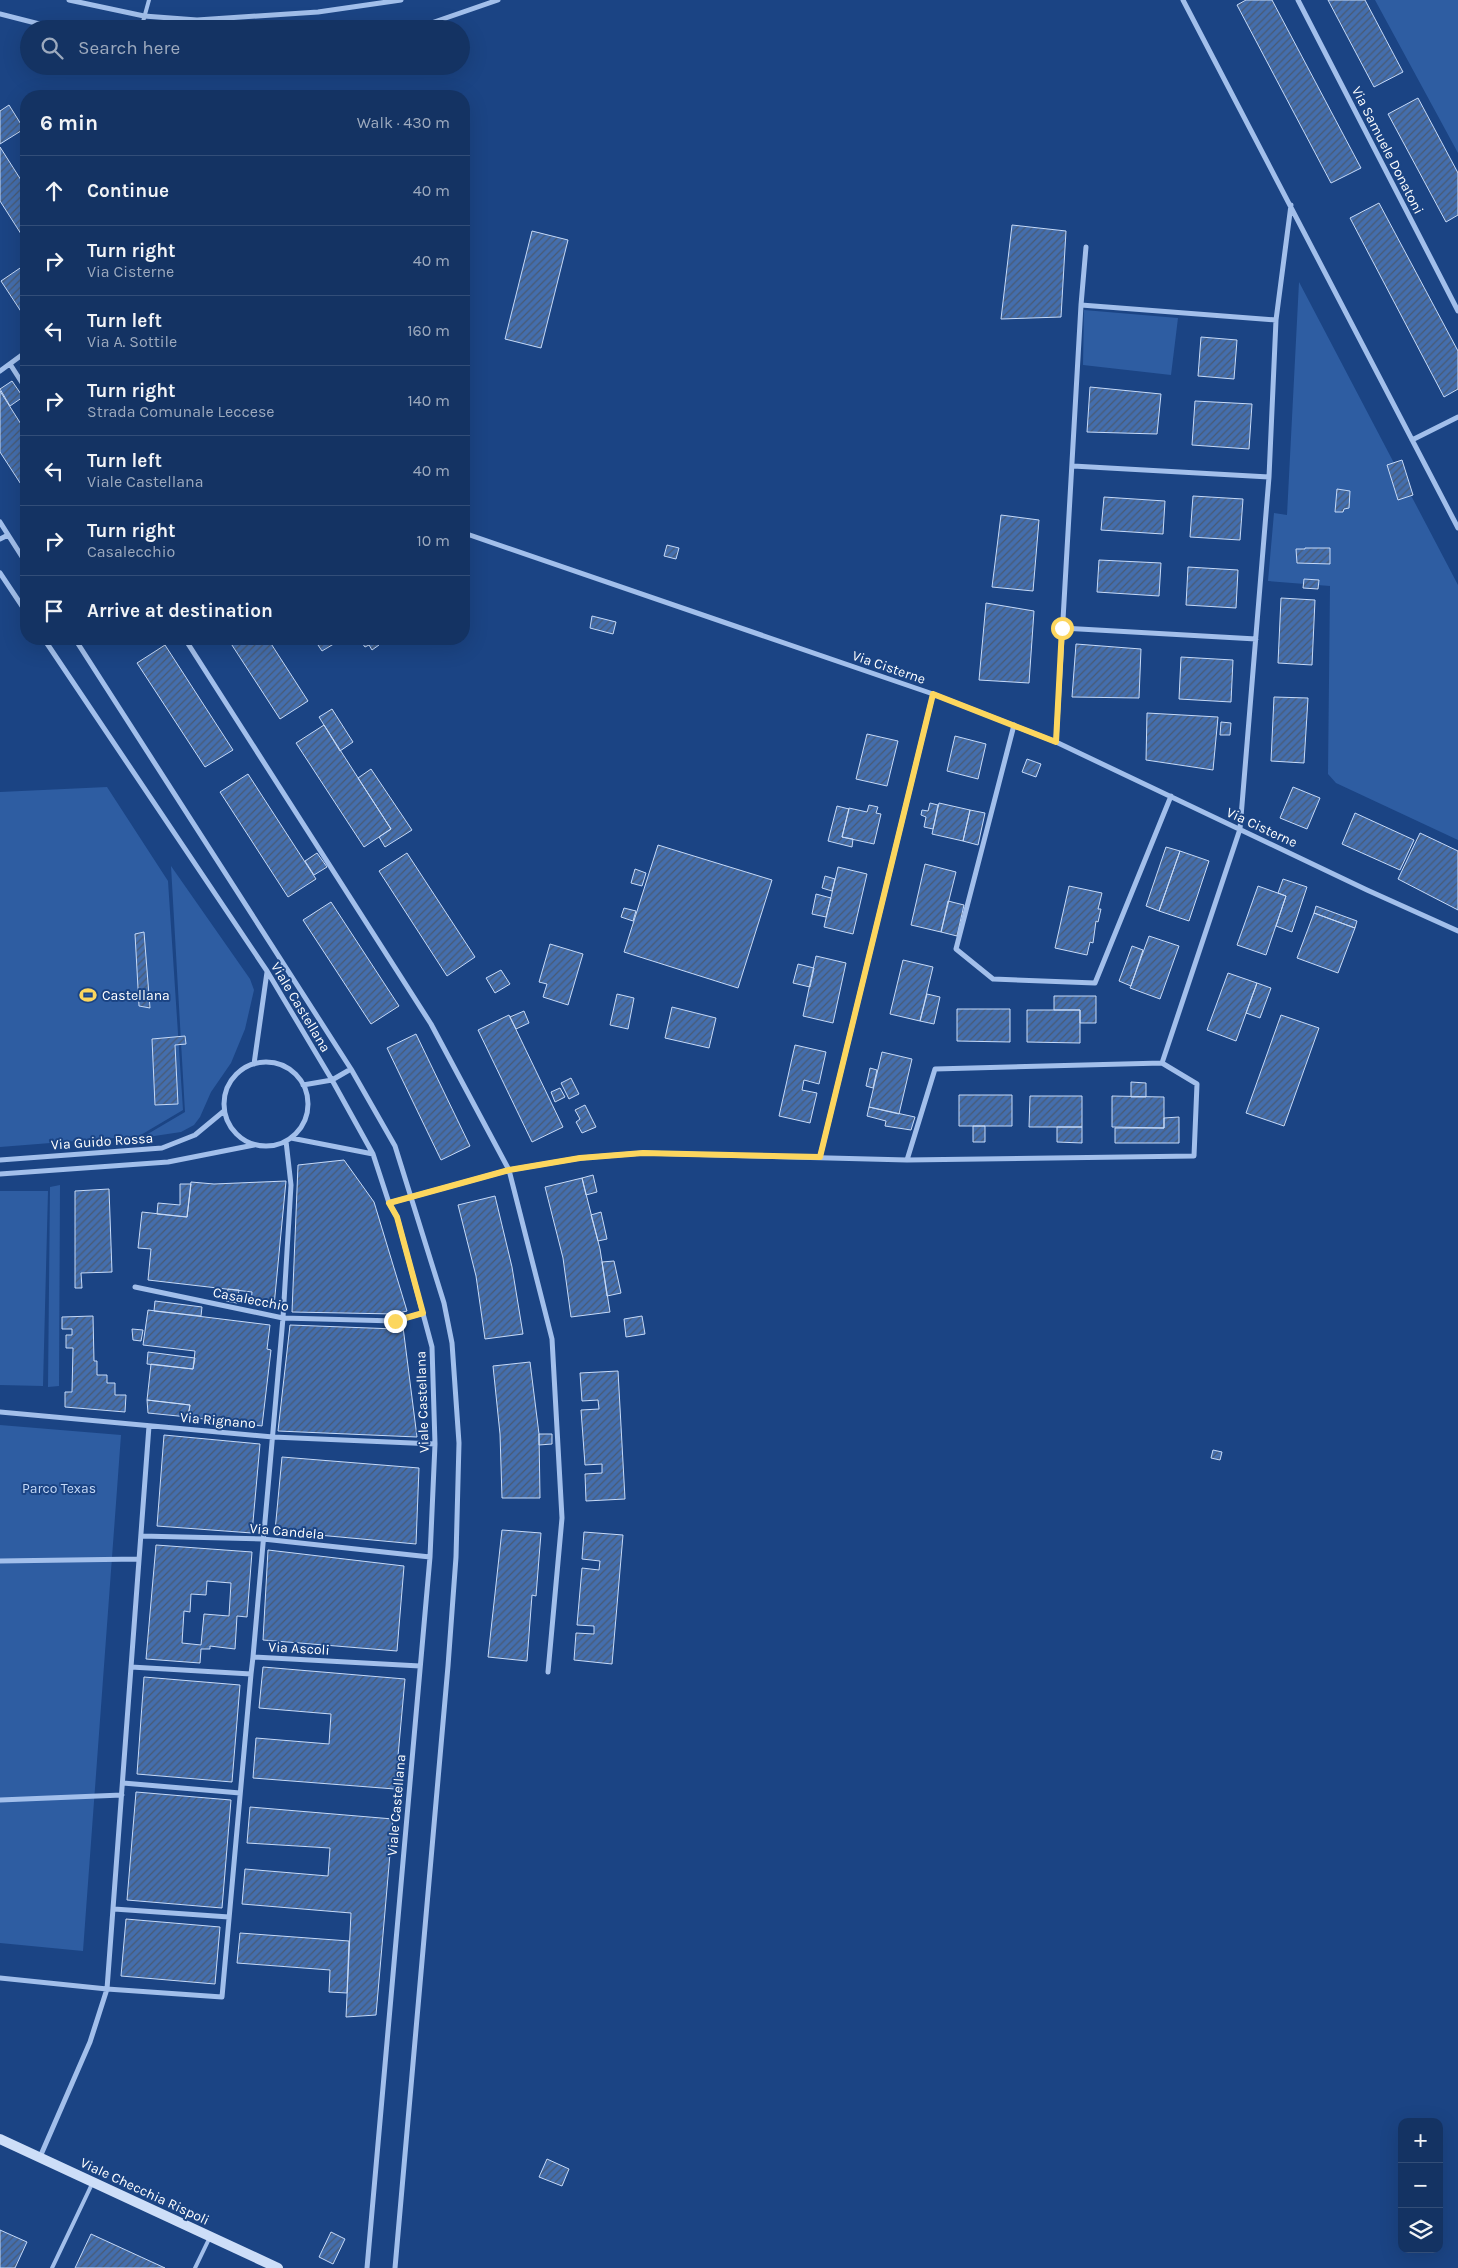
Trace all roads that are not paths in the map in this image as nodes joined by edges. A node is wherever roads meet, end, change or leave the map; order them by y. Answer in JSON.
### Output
{"nodes":[{"id":1,"x":69,"y":0,"type":"edge"},
{"id":2,"x":149,"y":0,"type":"edge"},
{"id":3,"x":401,"y":0,"type":"edge"},
{"id":4,"x":498,"y":0,"type":"edge"},
{"id":5,"x":1183,"y":0,"type":"edge"},
{"id":6,"x":1298,"y":0,"type":"edge"},
{"id":7,"x":0,"y":14,"type":"edge"},
{"id":8,"x":144,"y":16,"type":"junction"},
{"id":9,"x":24,"y":20,"type":"edge"},
{"id":10,"x":143,"y":20,"type":"edge"},
{"id":11,"x":440,"y":20,"type":"edge"},
{"id":12,"x":1291,"y":205,"type":"junction"},
{"id":13,"x":1086,"y":247,"type":"dead end"},
{"id":14,"x":1081,"y":305,"type":"junction"},
{"id":15,"x":1458,"y":311,"type":"edge"},
{"id":16,"x":1276,"y":320,"type":"junction"},
{"id":17,"x":20,"y":356,"type":"edge"},
{"id":18,"x":10,"y":364,"type":"junction"},
{"id":19,"x":0,"y":371,"type":"edge"},
{"id":20,"x":20,"y":380,"type":"edge"},
{"id":21,"x":1458,"y":417,"type":"edge"},
{"id":22,"x":1412,"y":440,"type":"junction"},
{"id":23,"x":1073,"y":466,"type":"junction"},
{"id":24,"x":1269,"y":477,"type":"junction"},
{"id":25,"x":0,"y":522,"type":"edge"},
{"id":26,"x":1458,"y":528,"type":"edge"},
{"id":27,"x":470,"y":534,"type":"edge"},
{"id":28,"x":8,"y":535,"type":"junction"},
{"id":29,"x":0,"y":539,"type":"edge"},
{"id":30,"x":20,"y":554,"type":"edge"},
{"id":31,"x":0,"y":573,"type":"edge"},
{"id":32,"x":20,"y":603,"type":"edge"},
{"id":33,"x":1062,"y":628,"type":"junction"},
{"id":34,"x":1256,"y":639,"type":"junction"},
{"id":35,"x":48,"y":645,"type":"edge"},
{"id":36,"x":79,"y":645,"type":"edge"},
{"id":37,"x":189,"y":645,"type":"edge"},
{"id":38,"x":933,"y":694,"type":"junction"},
{"id":39,"x":1014,"y":725,"type":"junction"},
{"id":40,"x":1056,"y":742,"type":"junction"},
{"id":41,"x":1171,"y":796,"type":"junction"},
{"id":42,"x":1240,"y":829,"type":"junction"},
{"id":43,"x":1458,"y":931,"type":"edge"},
{"id":44,"x":267,"y":971,"type":"junction"},
{"id":45,"x":1162,"y":1063,"type":"junction"},
{"id":46,"x":254,"y":1064,"type":"junction"},
{"id":47,"x":351,"y":1069,"type":"junction"},
{"id":48,"x":332,"y":1080,"type":"junction"},
{"id":49,"x":304,"y":1085,"type":"junction"},
{"id":50,"x":224,"y":1111,"type":"junction"},
{"id":51,"x":289,"y":1140,"type":"junction"},
{"id":52,"x":254,"y":1145,"type":"junction"},
{"id":53,"x":373,"y":1154,"type":"junction"},
{"id":54,"x":820,"y":1157,"type":"junction"},
{"id":55,"x":0,"y":1160,"type":"edge"},
{"id":56,"x":908,"y":1160,"type":"junction"},
{"id":57,"x":509,"y":1170,"type":"junction"},
{"id":58,"x":0,"y":1174,"type":"edge"},
{"id":59,"x":411,"y":1195,"type":"junction"},
{"id":60,"x":389,"y":1203,"type":"junction"},
{"id":61,"x":135,"y":1287,"type":"dead end"},
{"id":62,"x":423,"y":1313,"type":"junction"},
{"id":63,"x":283,"y":1318,"type":"junction"},
{"id":64,"x":0,"y":1412,"type":"edge"},
{"id":65,"x":149,"y":1426,"type":"junction"},
{"id":66,"x":272,"y":1437,"type":"junction"},
{"id":67,"x":435,"y":1444,"type":"junction"},
{"id":68,"x":141,"y":1536,"type":"junction"},
{"id":69,"x":263,"y":1539,"type":"junction"},
{"id":70,"x":430,"y":1557,"type":"junction"},
{"id":71,"x":139,"y":1559,"type":"junction"},
{"id":72,"x":0,"y":1561,"type":"edge"},
{"id":73,"x":253,"y":1657,"type":"junction"},
{"id":74,"x":420,"y":1666,"type":"junction"},
{"id":75,"x":131,"y":1667,"type":"junction"},
{"id":76,"x":548,"y":1672,"type":"dead end"},
{"id":77,"x":251,"y":1674,"type":"junction"},
{"id":78,"x":122,"y":1783,"type":"junction"},
{"id":79,"x":240,"y":1793,"type":"junction"},
{"id":80,"x":122,"y":1795,"type":"junction"},
{"id":81,"x":0,"y":1800,"type":"edge"},
{"id":82,"x":114,"y":1908,"type":"junction"},
{"id":83,"x":228,"y":1917,"type":"junction"},
{"id":84,"x":0,"y":1978,"type":"edge"},
{"id":85,"x":108,"y":1989,"type":"junction"},
{"id":86,"x":0,"y":2138,"type":"edge"},
{"id":87,"x":40,"y":2158,"type":"junction"},
{"id":88,"x":94,"y":2182,"type":"junction"},
{"id":89,"x":210,"y":2236,"type":"junction"},
{"id":90,"x":52,"y":2268,"type":"edge"},
{"id":91,"x":195,"y":2268,"type":"edge"},
{"id":92,"x":278,"y":2268,"type":"edge"},
{"id":93,"x":367,"y":2268,"type":"edge"},
{"id":94,"x":395,"y":2268,"type":"edge"}],
"edges":[{"from":1,"to":8,"type":"street"},
{"from":2,"to":8,"type":"lane"},
{"from":3,"to":8,"type":"street"},
{"from":4,"to":11,"type":"street"},
{"from":5,"to":12,"type":"street"},
{"from":6,"to":15,"type":"street","name":"Via Samuele Donatoni"},
{"from":7,"to":9,"type":"street"},
{"from":8,"to":10,"type":"lane"},
{"from":12,"to":16,"type":"street"},
{"from":12,"to":22,"type":"street"},
{"from":13,"to":14,"type":"street"},
{"from":14,"to":16,"type":"street"},
{"from":14,"to":23,"type":"street"},
{"from":16,"to":24,"type":"street"},
{"from":17,"to":18,"type":"street"},
{"from":18,"to":19,"type":"street"},
{"from":18,"to":20,"type":"street"},
{"from":21,"to":22,"type":"street"},
{"from":22,"to":26,"type":"street"},
{"from":23,"to":24,"type":"street"},
{"from":23,"to":33,"type":"street"},
{"from":24,"to":34,"type":"street"},
{"from":25,"to":28,"type":"street"},
{"from":27,"to":38,"type":"street","name":"Via Cisterne"},
{"from":28,"to":29,"type":"street"},
{"from":28,"to":30,"type":"street"},
{"from":31,"to":32,"type":"street"},
{"from":33,"to":34,"type":"street"},
{"from":33,"to":40,"type":"street"},
{"from":34,"to":42,"type":"street"},
{"from":35,"to":44,"type":"street","name":"Viale Castellana"},
{"from":36,"to":47,"type":"street"},
{"from":37,"to":57,"type":"street"},
{"from":38,"to":39,"type":"street","name":"Via Cisterne"},
{"from":38,"to":54,"type":"street"},
{"from":39,"to":40,"type":"street","name":"Via Cisterne"},
{"from":39,"to":41,"type":"street"},
{"from":40,"to":41,"type":"street","name":"Via Cisterne"},
{"from":41,"to":42,"type":"street","name":"Via Cisterne"},
{"from":42,"to":43,"type":"street","name":"Via Cisterne"},
{"from":42,"to":45,"type":"street"},
{"from":44,"to":46,"type":"street"},
{"from":44,"to":48,"type":"street","name":"Viale Castellana"},
{"from":45,"to":56,"type":"street"},
{"from":45,"to":56,"type":"street"},
{"from":46,"to":49,"type":"street"},
{"from":46,"to":50,"type":"street"},
{"from":47,"to":48,"type":"street"},
{"from":47,"to":59,"type":"street"},
{"from":48,"to":49,"type":"street"},
{"from":48,"to":53,"type":"street","name":"Viale Castellana"},
{"from":49,"to":51,"type":"street"},
{"from":50,"to":52,"type":"street"},
{"from":50,"to":55,"type":"street","name":"Via Guido Rossa"},
{"from":51,"to":52,"type":"street"},
{"from":51,"to":53,"type":"street"},
{"from":51,"to":63,"type":"street"},
{"from":52,"to":58,"type":"street"},
{"from":53,"to":60,"type":"street","name":"Viale Castellana"},
{"from":54,"to":56,"type":"street"},
{"from":54,"to":57,"type":"street"},
{"from":57,"to":59,"type":"street"},
{"from":57,"to":76,"type":"street"},
{"from":59,"to":60,"type":"street"},
{"from":59,"to":94,"type":"street"},
{"from":60,"to":62,"type":"street","name":"Viale Castellana"},
{"from":61,"to":63,"type":"street","name":"Casalecchio"},
{"from":62,"to":63,"type":"street","name":"Casalecchio"},
{"from":62,"to":67,"type":"street","name":"Viale Castellana"},
{"from":63,"to":66,"type":"street"},
{"from":64,"to":65,"type":"street","name":"Via Rignano"},
{"from":65,"to":66,"type":"street","name":"Via Rignano"},
{"from":65,"to":68,"type":"street"},
{"from":66,"to":67,"type":"street","name":"Via Rignano"},
{"from":66,"to":69,"type":"street"},
{"from":67,"to":70,"type":"street","name":"Viale Castellana"},
{"from":68,"to":69,"type":"street","name":"Via Candela"},
{"from":68,"to":71,"type":"street"},
{"from":69,"to":70,"type":"street","name":"Via Candela"},
{"from":69,"to":73,"type":"street"},
{"from":70,"to":74,"type":"street","name":"Viale Castellana"},
{"from":71,"to":72,"type":"street"},
{"from":71,"to":75,"type":"street"},
{"from":73,"to":74,"type":"street","name":"Via Ascoli"},
{"from":73,"to":77,"type":"street","name":"Via Ascoli"},
{"from":74,"to":93,"type":"street","name":"Viale Castellana"},
{"from":75,"to":77,"type":"street"},
{"from":75,"to":78,"type":"street"},
{"from":77,"to":79,"type":"street","name":"Via Ascoli"},
{"from":78,"to":79,"type":"street"},
{"from":78,"to":80,"type":"street"},
{"from":79,"to":83,"type":"street","name":"Via Ascoli"},
{"from":80,"to":81,"type":"street"},
{"from":80,"to":82,"type":"street"},
{"from":82,"to":83,"type":"street"},
{"from":82,"to":85,"type":"street"},
{"from":83,"to":85,"type":"street","name":"Via Ascoli"},
{"from":84,"to":85,"type":"street"},
{"from":85,"to":87,"type":"street"},
{"from":86,"to":87,"type":"main road","name":"Viale Checchia Rispoli"},
{"from":87,"to":88,"type":"main road","name":"Viale Checchia Rispoli"},
{"from":88,"to":89,"type":"main road","name":"Viale Checchia Rispoli"},
{"from":88,"to":90,"type":"lane"},
{"from":89,"to":91,"type":"lane"},
{"from":89,"to":92,"type":"main road","name":"Viale Checchia Rispoli"}]}
